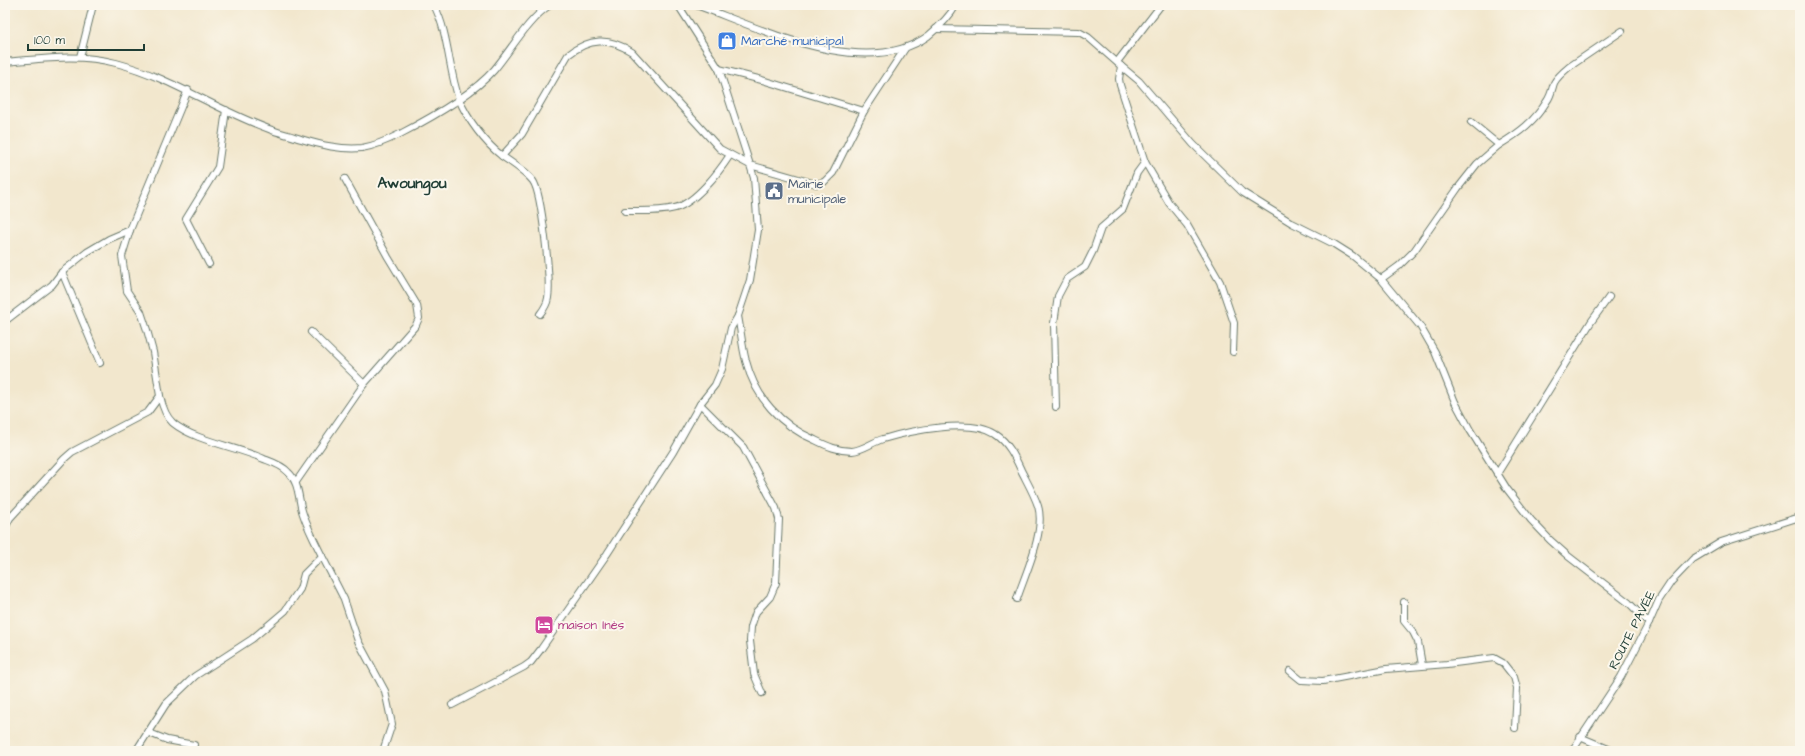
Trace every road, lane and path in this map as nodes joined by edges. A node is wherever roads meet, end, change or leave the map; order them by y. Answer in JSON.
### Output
{"nodes":[{"id":1,"x":93,"y":5,"type":"edge"},
{"id":2,"x":434,"y":5,"type":"edge"},
{"id":3,"x":550,"y":5,"type":"edge"},
{"id":4,"x":678,"y":5,"type":"edge"},
{"id":5,"x":696,"y":5,"type":"edge"},
{"id":6,"x":956,"y":5,"type":"edge"},
{"id":7,"x":1161,"y":5,"type":"edge"},
{"id":8,"x":936,"y":30,"type":"junction"},
{"id":9,"x":1622,"y":31,"type":"dead end"},
{"id":10,"x":906,"y":47,"type":"junction"},
{"id":11,"x":80,"y":57,"type":"junction"},
{"id":12,"x":5,"y":62,"type":"edge"},
{"id":13,"x":1119,"y":64,"type":"junction"},
{"id":14,"x":719,"y":69,"type":"junction"},
{"id":15,"x":188,"y":90,"type":"junction"},
{"id":16,"x":459,"y":99,"type":"junction"},
{"id":17,"x":226,"y":110,"type":"junction"},
{"id":18,"x":864,"y":111,"type":"junction"},
{"id":19,"x":1471,"y":122,"type":"dead end"},
{"id":20,"x":1499,"y":145,"type":"junction"},
{"id":21,"x":502,"y":156,"type":"junction"},
{"id":22,"x":730,"y":156,"type":"junction"},
{"id":23,"x":1145,"y":162,"type":"junction"},
{"id":24,"x":750,"y":165,"type":"junction"},
{"id":25,"x":345,"y":179,"type":"dead end"},
{"id":26,"x":626,"y":212,"type":"dead end"},
{"id":27,"x":130,"y":230,"type":"junction"},
{"id":28,"x":209,"y":264,"type":"dead end"},
{"id":29,"x":62,"y":272,"type":"junction"},
{"id":30,"x":1381,"y":279,"type":"junction"},
{"id":31,"x":1609,"y":297,"type":"dead end"},
{"id":32,"x":540,"y":314,"type":"dead end"},
{"id":33,"x":738,"y":316,"type":"junction"},
{"id":34,"x":5,"y":321,"type":"edge"},
{"id":35,"x":311,"y":332,"type":"dead end"},
{"id":36,"x":1233,"y":352,"type":"dead end"},
{"id":37,"x":100,"y":363,"type":"dead end"},
{"id":38,"x":364,"y":384,"type":"junction"},
{"id":39,"x":160,"y":396,"type":"junction"},
{"id":40,"x":700,"y":404,"type":"junction"},
{"id":41,"x":1056,"y":407,"type":"dead end"},
{"id":42,"x":1497,"y":474,"type":"junction"},
{"id":43,"x":296,"y":482,"type":"junction"},
{"id":44,"x":1800,"y":517,"type":"edge"},
{"id":45,"x":5,"y":528,"type":"edge"},
{"id":46,"x":322,"y":556,"type":"junction"},
{"id":47,"x":1017,"y":599,"type":"dead end"},
{"id":48,"x":1404,"y":602,"type":"dead end"},
{"id":49,"x":1649,"y":624,"type":"junction"},
{"id":50,"x":1422,"y":665,"type":"junction"},
{"id":51,"x":1290,"y":671,"type":"dead end"},
{"id":52,"x":762,"y":693,"type":"dead end"},
{"id":53,"x":452,"y":705,"type":"dead end"},
{"id":54,"x":1515,"y":728,"type":"dead end"},
{"id":55,"x":147,"y":732,"type":"junction"},
{"id":56,"x":1580,"y":737,"type":"junction"},
{"id":57,"x":194,"y":746,"type":"dead end"},
{"id":58,"x":136,"y":751,"type":"edge"},
{"id":59,"x":383,"y":751,"type":"edge"},
{"id":60,"x":1572,"y":751,"type":"edge"},
{"id":61,"x":1613,"y":751,"type":"edge"}],
"edges":[{"from":1,"to":11,"type":"street"},
{"from":2,"to":16,"type":"street"},
{"from":3,"to":16,"type":"street"},
{"from":4,"to":14,"type":"street"},
{"from":5,"to":10,"type":"street"},
{"from":6,"to":8,"type":"street"},
{"from":7,"to":13,"type":"street"},
{"from":8,"to":10,"type":"street"},
{"from":8,"to":13,"type":"street"},
{"from":9,"to":20,"type":"street"},
{"from":10,"to":18,"type":"street"},
{"from":11,"to":12,"type":"street"},
{"from":11,"to":15,"type":"street"},
{"from":13,"to":23,"type":"street"},
{"from":13,"to":30,"type":"street"},
{"from":14,"to":18,"type":"street"},
{"from":14,"to":24,"type":"street"},
{"from":15,"to":17,"type":"street"},
{"from":15,"to":27,"type":"street"},
{"from":16,"to":17,"type":"street"},
{"from":16,"to":21,"type":"street"},
{"from":17,"to":28,"type":"street"},
{"from":18,"to":24,"type":"street"},
{"from":19,"to":20,"type":"street"},
{"from":20,"to":30,"type":"street"},
{"from":21,"to":22,"type":"street"},
{"from":21,"to":32,"type":"street"},
{"from":22,"to":24,"type":"street"},
{"from":22,"to":26,"type":"street"},
{"from":23,"to":36,"type":"street"},
{"from":23,"to":41,"type":"street"},
{"from":24,"to":33,"type":"street"},
{"from":25,"to":38,"type":"street"},
{"from":27,"to":29,"type":"street"},
{"from":27,"to":39,"type":"street"},
{"from":29,"to":34,"type":"street"},
{"from":29,"to":37,"type":"street"},
{"from":30,"to":42,"type":"street"},
{"from":31,"to":42,"type":"street"},
{"from":33,"to":40,"type":"street"},
{"from":33,"to":47,"type":"street"},
{"from":35,"to":38,"type":"street"},
{"from":38,"to":43,"type":"street"},
{"from":39,"to":43,"type":"street"},
{"from":39,"to":45,"type":"street"},
{"from":40,"to":52,"type":"street"},
{"from":40,"to":53,"type":"street"},
{"from":42,"to":49,"type":"street"},
{"from":43,"to":46,"type":"street"},
{"from":44,"to":49,"type":"street","name":"ROUTE PAVÉE"},
{"from":46,"to":55,"type":"street"},
{"from":46,"to":59,"type":"street"},
{"from":48,"to":50,"type":"street"},
{"from":49,"to":56,"type":"street","name":"ROUTE PAVÉE"},
{"from":50,"to":51,"type":"street"},
{"from":50,"to":54,"type":"street"},
{"from":55,"to":57,"type":"street"},
{"from":55,"to":58,"type":"street"},
{"from":56,"to":60,"type":"street","name":"ROUTE PAVÉE"},
{"from":56,"to":61,"type":"street"}]}
